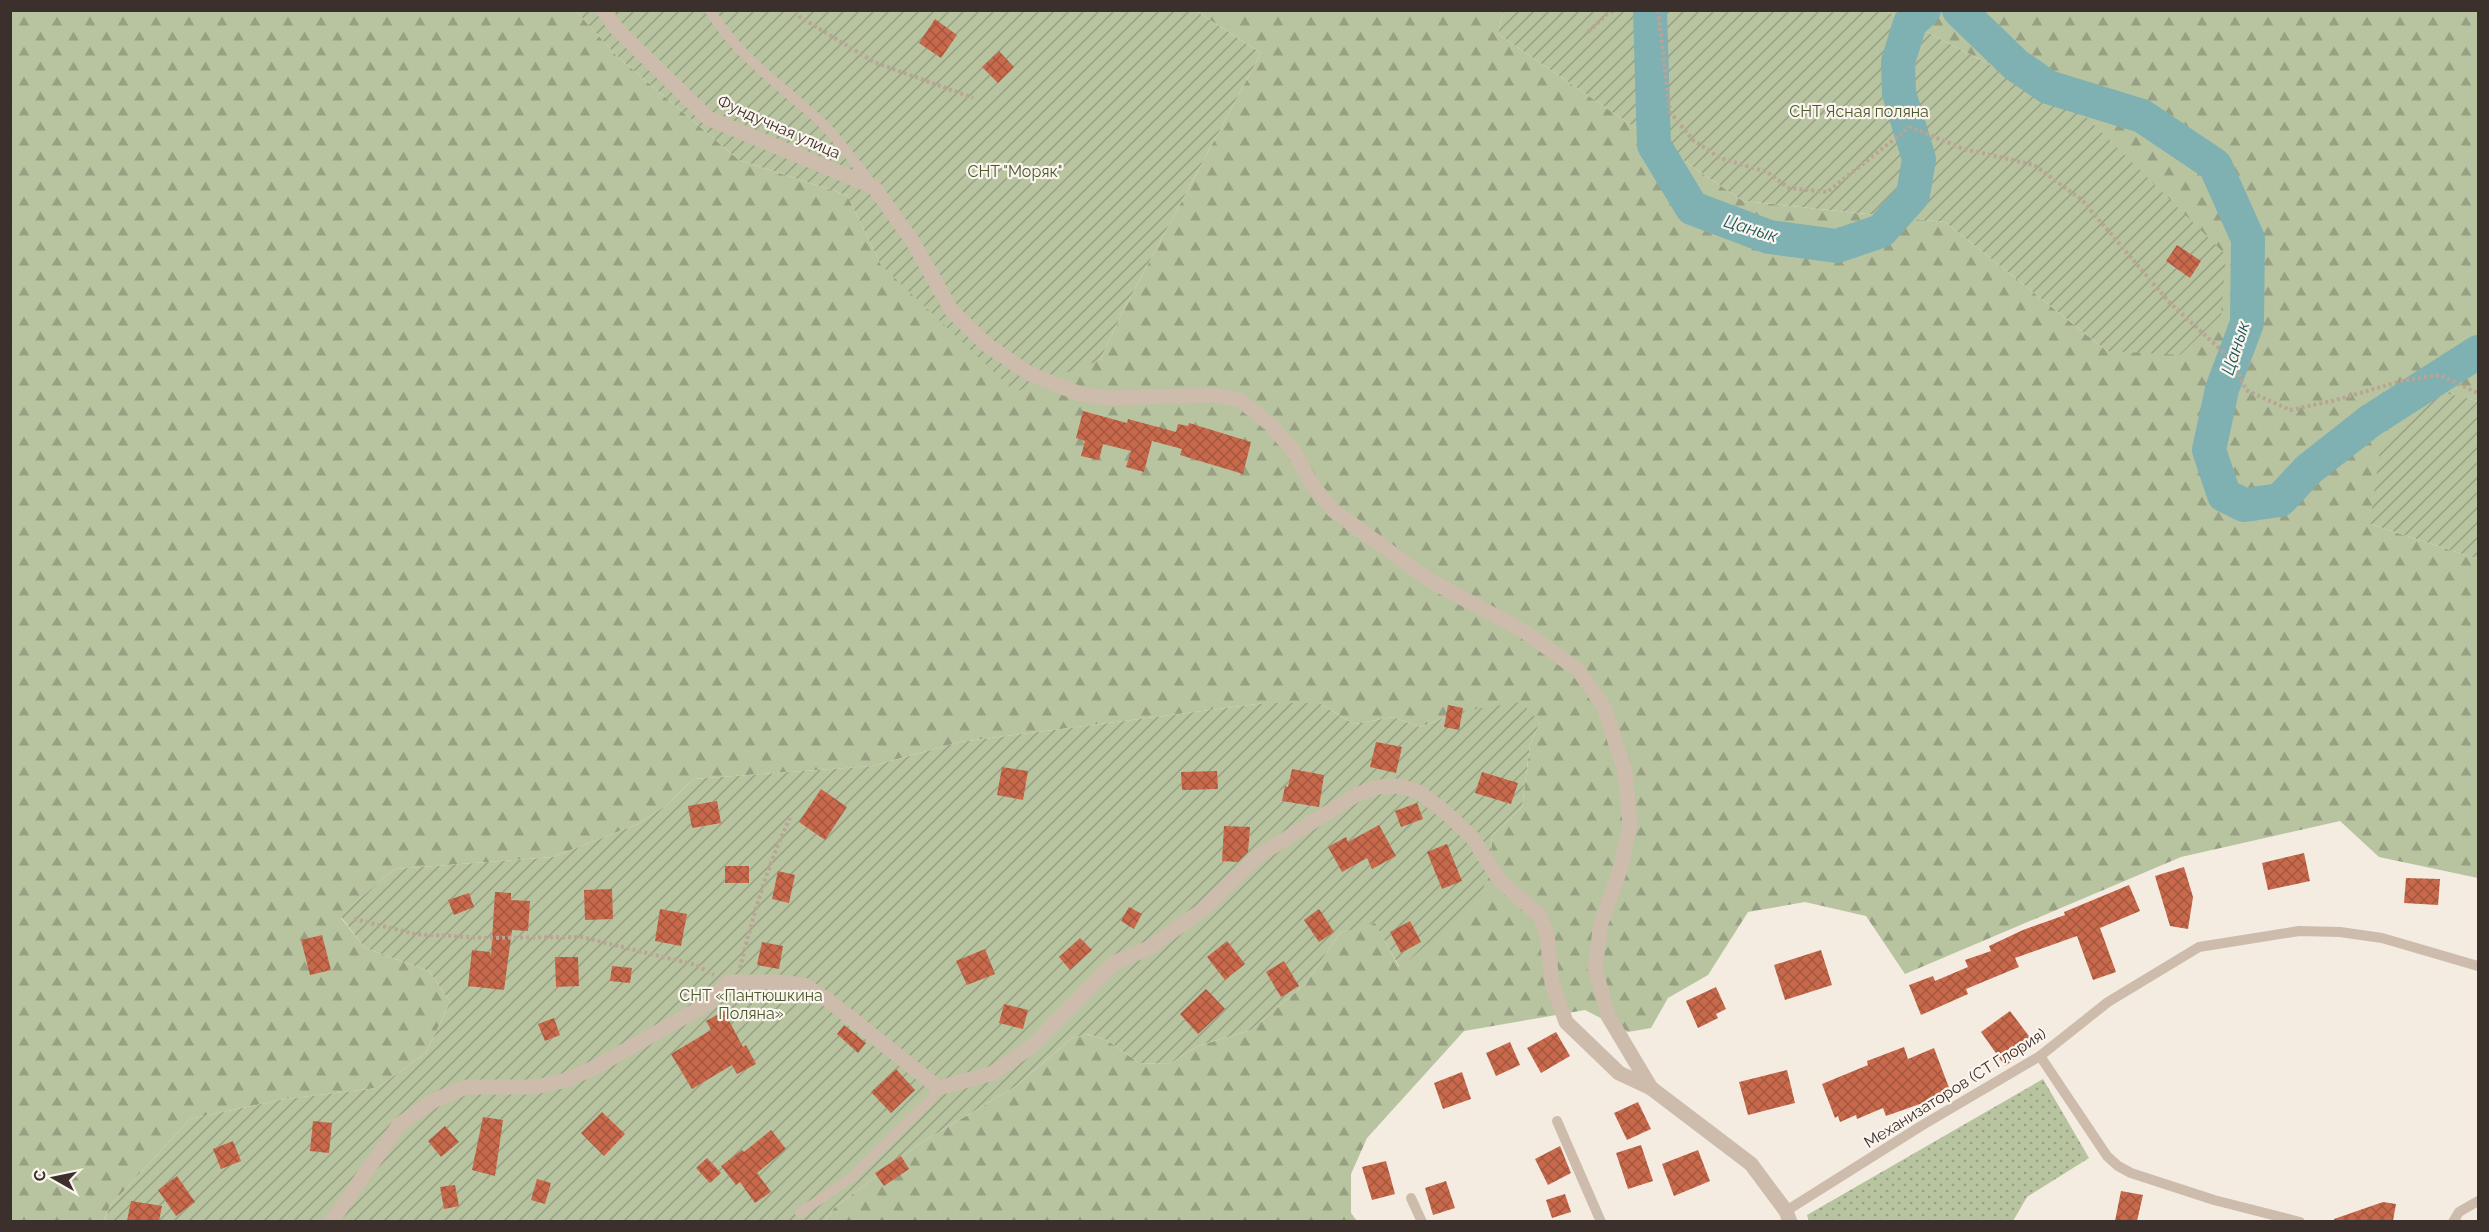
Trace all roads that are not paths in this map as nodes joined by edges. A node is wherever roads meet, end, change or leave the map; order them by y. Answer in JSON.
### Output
{"nodes":[{"id":1,"x":603,"y":10,"type":"edge"},
{"id":2,"x":710,"y":10,"type":"edge"},
{"id":3,"x":874,"y":187,"type":"junction"},
{"id":4,"x":2478,"y":966,"type":"edge"},
{"id":5,"x":2040,"y":1056,"type":"junction"},
{"id":6,"x":939,"y":1088,"type":"junction"},
{"id":7,"x":1651,"y":1088,"type":"junction"},
{"id":8,"x":1557,"y":1121,"type":"dead end"},
{"id":9,"x":1411,"y":1198,"type":"dead end"},
{"id":10,"x":2478,"y":1202,"type":"edge"},
{"id":11,"x":800,"y":1213,"type":"dead end"},
{"id":12,"x":1788,"y":1216,"type":"edge"},
{"id":13,"x":331,"y":1221,"type":"edge"},
{"id":14,"x":1422,"y":1221,"type":"edge"},
{"id":15,"x":1601,"y":1221,"type":"edge"},
{"id":16,"x":2300,"y":1221,"type":"edge"},
{"id":17,"x":2453,"y":1221,"type":"edge"}],
"edges":[{"from":1,"to":3,"type":"street","name":"Фундучная улица"},
{"from":2,"to":3,"type":"lane"},
{"from":3,"to":7,"type":"street"},
{"from":4,"to":5,"type":"lane","name":"Механизаторов (СТ Глория)"},
{"from":5,"to":12,"type":"lane","name":"Механизаторов (СТ Глория)"},
{"from":5,"to":16,"type":"lane"},
{"from":6,"to":7,"type":"street"},
{"from":6,"to":11,"type":"lane"},
{"from":6,"to":13,"type":"street"},
{"from":7,"to":12,"type":"street"},
{"from":8,"to":15,"type":"lane"},
{"from":9,"to":14,"type":"lane"},
{"from":10,"to":17,"type":"lane"}]}
